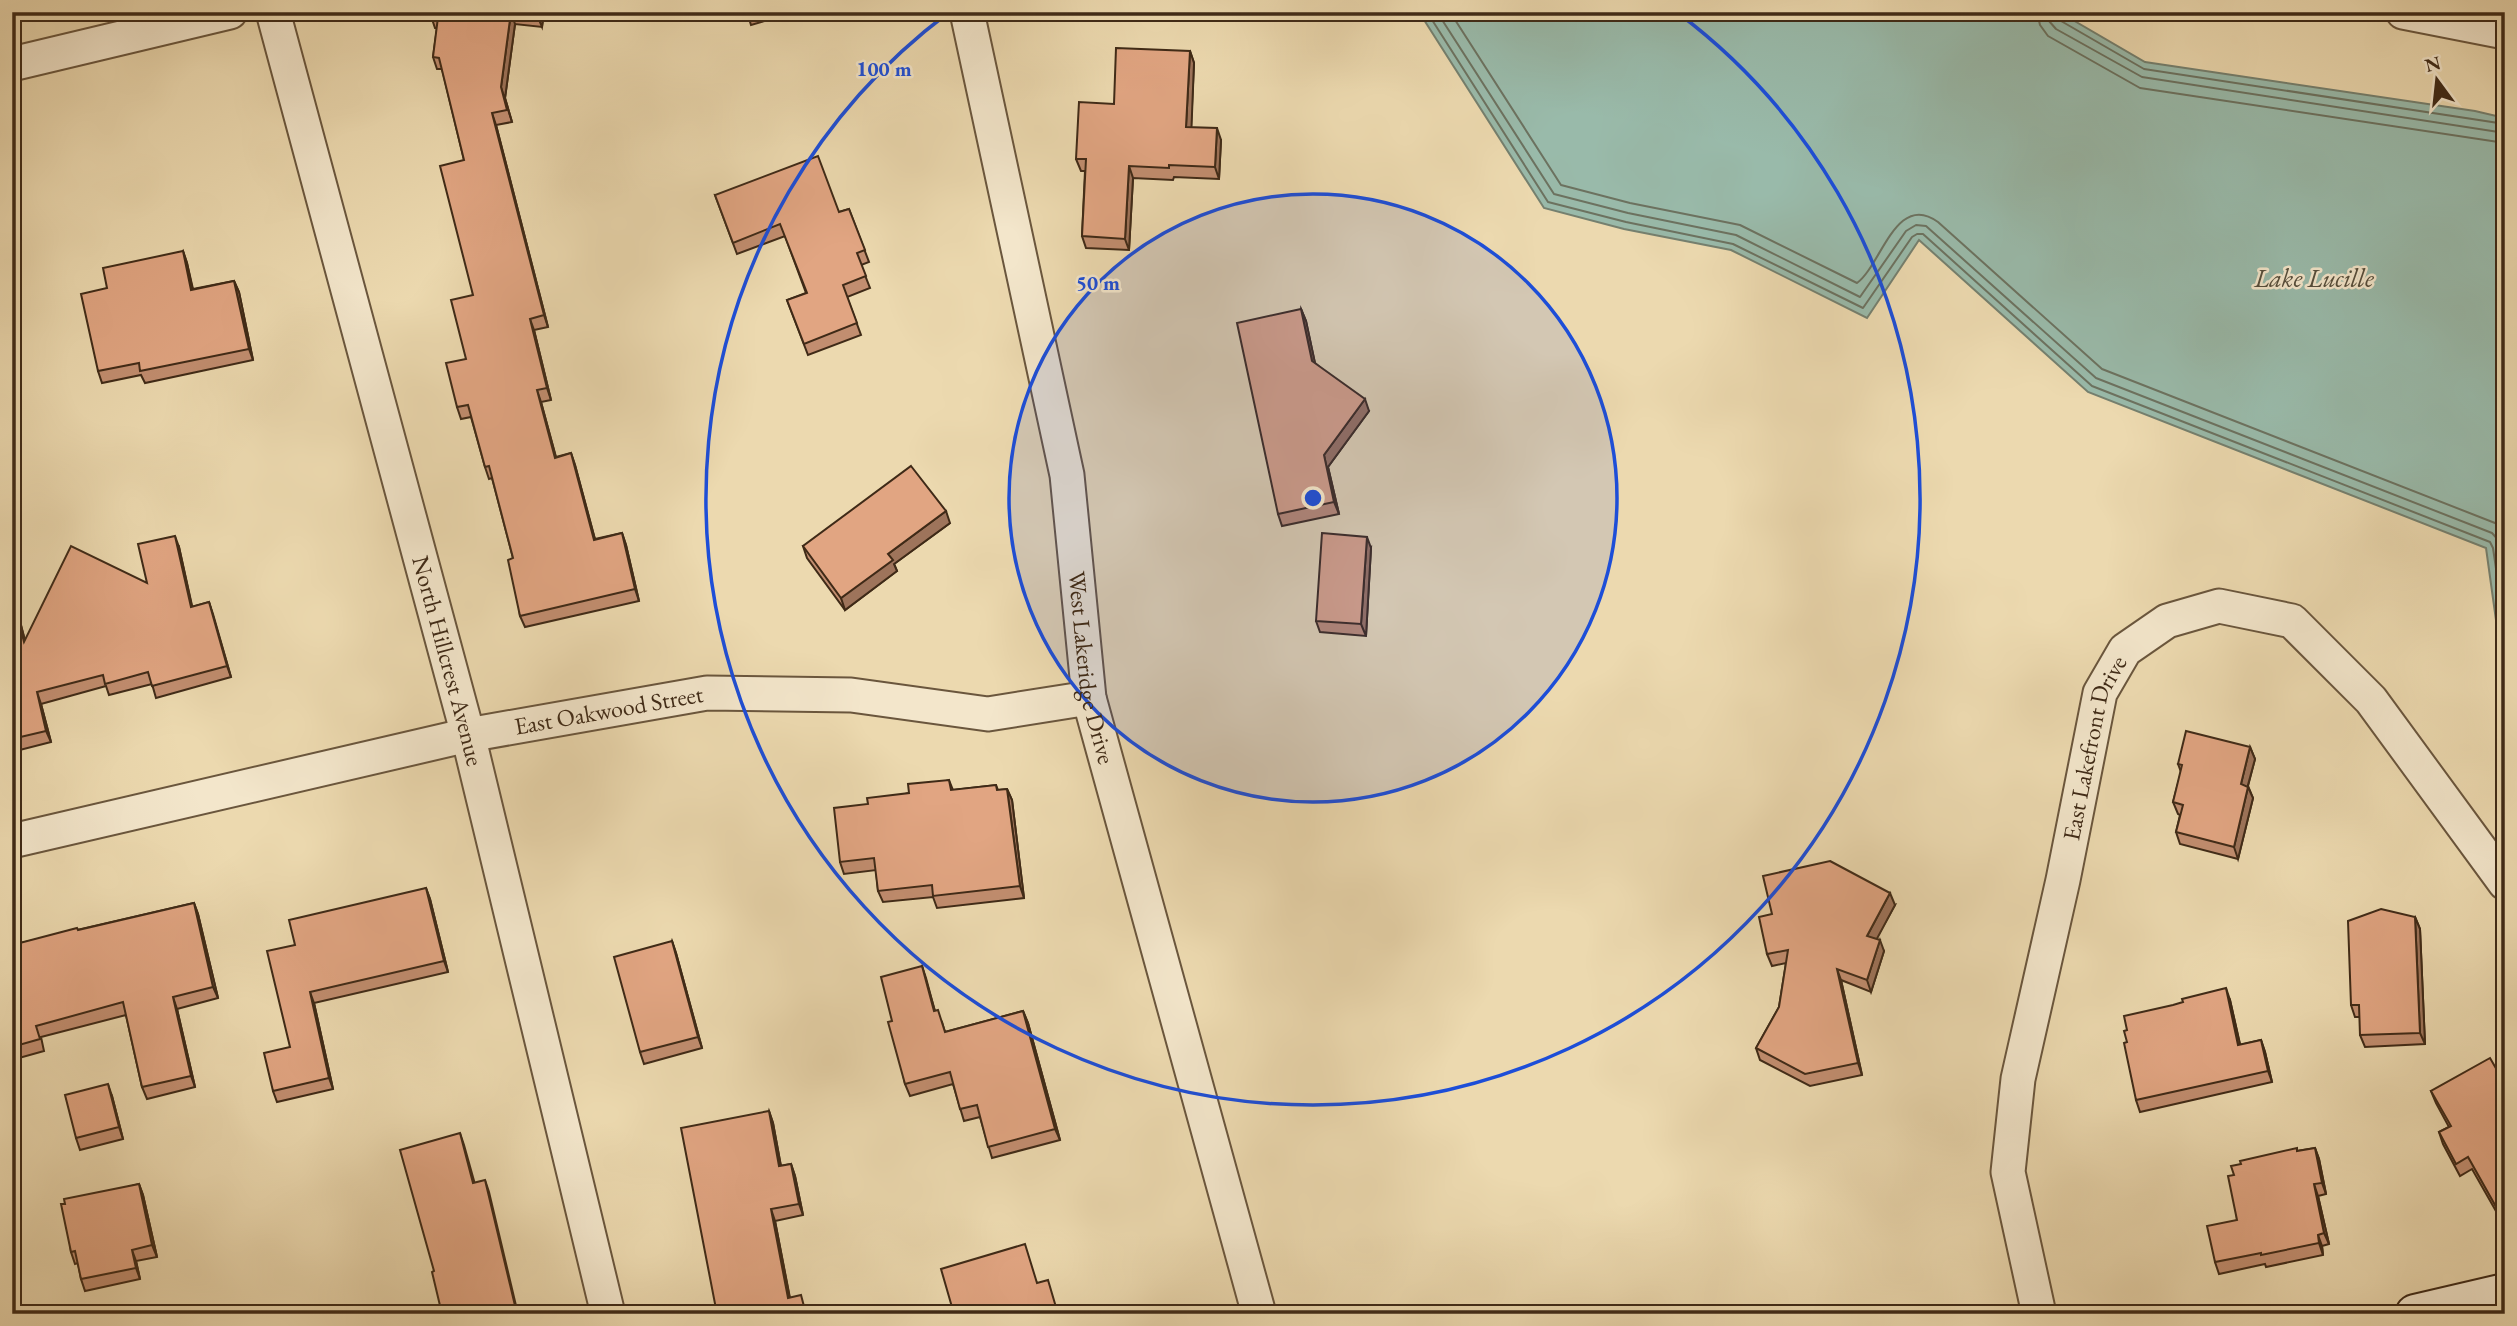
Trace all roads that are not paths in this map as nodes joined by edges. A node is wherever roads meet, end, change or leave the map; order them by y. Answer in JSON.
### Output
{"nodes":[{"id":1,"x":230,"y":12,"type":"edge"},
{"id":2,"x":273,"y":12,"type":"edge"},
{"id":3,"x":967,"y":12,"type":"edge"},
{"id":4,"x":2403,"y":12,"type":"edge"},
{"id":5,"x":2505,"y":32,"type":"edge"},
{"id":6,"x":12,"y":64,"type":"edge"},
{"id":7,"x":1089,"y":698,"type":"junction"},
{"id":8,"x":468,"y":734,"type":"junction"},
{"id":9,"x":12,"y":841,"type":"edge"},
{"id":10,"x":2505,"y":883,"type":"edge"},
{"id":11,"x":2505,"y":1293,"type":"edge"},
{"id":12,"x":608,"y":1314,"type":"edge"},
{"id":13,"x":1259,"y":1314,"type":"edge"},
{"id":14,"x":2039,"y":1314,"type":"edge"},
{"id":15,"x":2415,"y":1314,"type":"edge"}],
"edges":[{"from":1,"to":6,"type":"street"},
{"from":2,"to":8,"type":"street","name":"North Hillcrest Avenue"},
{"from":3,"to":7,"type":"street","name":"West Lakeridge Drive"},
{"from":4,"to":5,"type":"street"},
{"from":7,"to":8,"type":"street","name":"East Oakwood Street"},
{"from":7,"to":13,"type":"street","name":"West Lakeridge Drive"},
{"from":8,"to":9,"type":"street","name":"East Oakwood Street"},
{"from":8,"to":12,"type":"street","name":"North Hillcrest Avenue"},
{"from":10,"to":14,"type":"street","name":"East Lakefront Drive"},
{"from":11,"to":15,"type":"main road"}]}
